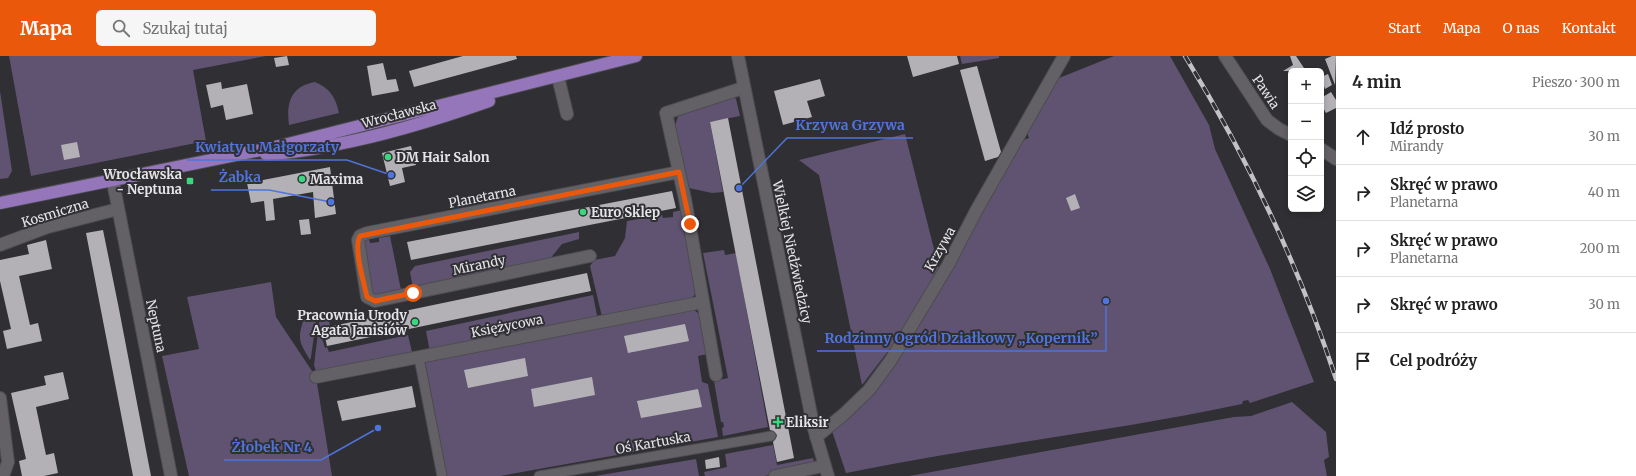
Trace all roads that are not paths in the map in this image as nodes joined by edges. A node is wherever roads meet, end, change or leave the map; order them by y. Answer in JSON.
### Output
{"nodes":[{"id":1,"x":636,"y":56,"type":"edge"},
{"id":2,"x":738,"y":56,"type":"edge"},
{"id":3,"x":1064,"y":56,"type":"edge"},
{"id":4,"x":1225,"y":56,"type":"edge"},
{"id":5,"x":558,"y":77,"type":"junction"},
{"id":6,"x":743,"y":88,"type":"junction"},
{"id":7,"x":567,"y":114,"type":"dead end"},
{"id":8,"x":1288,"y":134,"type":"edge"},
{"id":9,"x":1324,"y":151,"type":"edge"},
{"id":10,"x":1336,"y":158,"type":"edge"},
{"id":11,"x":679,"y":172,"type":"junction"},
{"id":12,"x":112,"y":182,"type":"junction"},
{"id":13,"x":0,"y":204,"type":"edge"},
{"id":14,"x":118,"y":209,"type":"junction"},
{"id":15,"x":0,"y":245,"type":"edge"},
{"id":16,"x":590,"y":256,"type":"dead end"},
{"id":17,"x":375,"y":301,"type":"joint"},
{"id":18,"x":703,"y":302,"type":"junction"},
{"id":19,"x":419,"y":358,"type":"junction"},
{"id":20,"x":716,"y":375,"type":"dead end"},
{"id":21,"x":316,"y":377,"type":"dead end"},
{"id":22,"x":0,"y":398,"type":"edge"},
{"id":23,"x":771,"y":436,"type":"dead end"},
{"id":24,"x":816,"y":436,"type":"junction"},
{"id":25,"x":826,"y":471,"type":"edge"},
{"id":26,"x":3,"y":476,"type":"edge"},
{"id":27,"x":171,"y":476,"type":"edge"},
{"id":28,"x":442,"y":476,"type":"edge"},
{"id":29,"x":539,"y":476,"type":"edge"},
{"id":30,"x":775,"y":476,"type":"edge"}],
"edges":[{"from":1,"to":5,"type":"main road","name":"Wrocławska"},
{"from":2,"to":6,"type":"street","name":"Wielkiej Niedźwiedzicy"},
{"from":3,"to":24,"type":"street","name":"Krzywa"},
{"from":4,"to":8,"type":"street","name":"Pawia"},
{"from":5,"to":7,"type":"street"},
{"from":5,"to":12,"type":"main road","name":"Wrocławska"},
{"from":6,"to":11,"type":"street"},
{"from":6,"to":24,"type":"street","name":"Wielkiej Niedźwiedzicy"},
{"from":9,"to":10,"type":"street"},
{"from":11,"to":17,"type":"street","name":"Planetarna"},
{"from":11,"to":18,"type":"street"},
{"from":12,"to":13,"type":"main road","name":"Wrocławska"},
{"from":12,"to":14,"type":"street","name":"Neptuna"},
{"from":14,"to":15,"type":"street","name":"Kosmiczna"},
{"from":14,"to":27,"type":"street","name":"Neptuna"},
{"from":16,"to":17,"type":"street","name":"Mirandy"},
{"from":18,"to":19,"type":"street","name":"Księżycowa"},
{"from":18,"to":20,"type":"street"},
{"from":19,"to":21,"type":"street","name":"Księżycowa"},
{"from":19,"to":28,"type":"street"},
{"from":22,"to":26,"type":"street"},
{"from":23,"to":29,"type":"street","name":"Oś Kartuska"},
{"from":24,"to":25,"type":"street","name":"Wielkiej Niedźwiedzicy"},
{"from":25,"to":30,"type":"street"}]}
